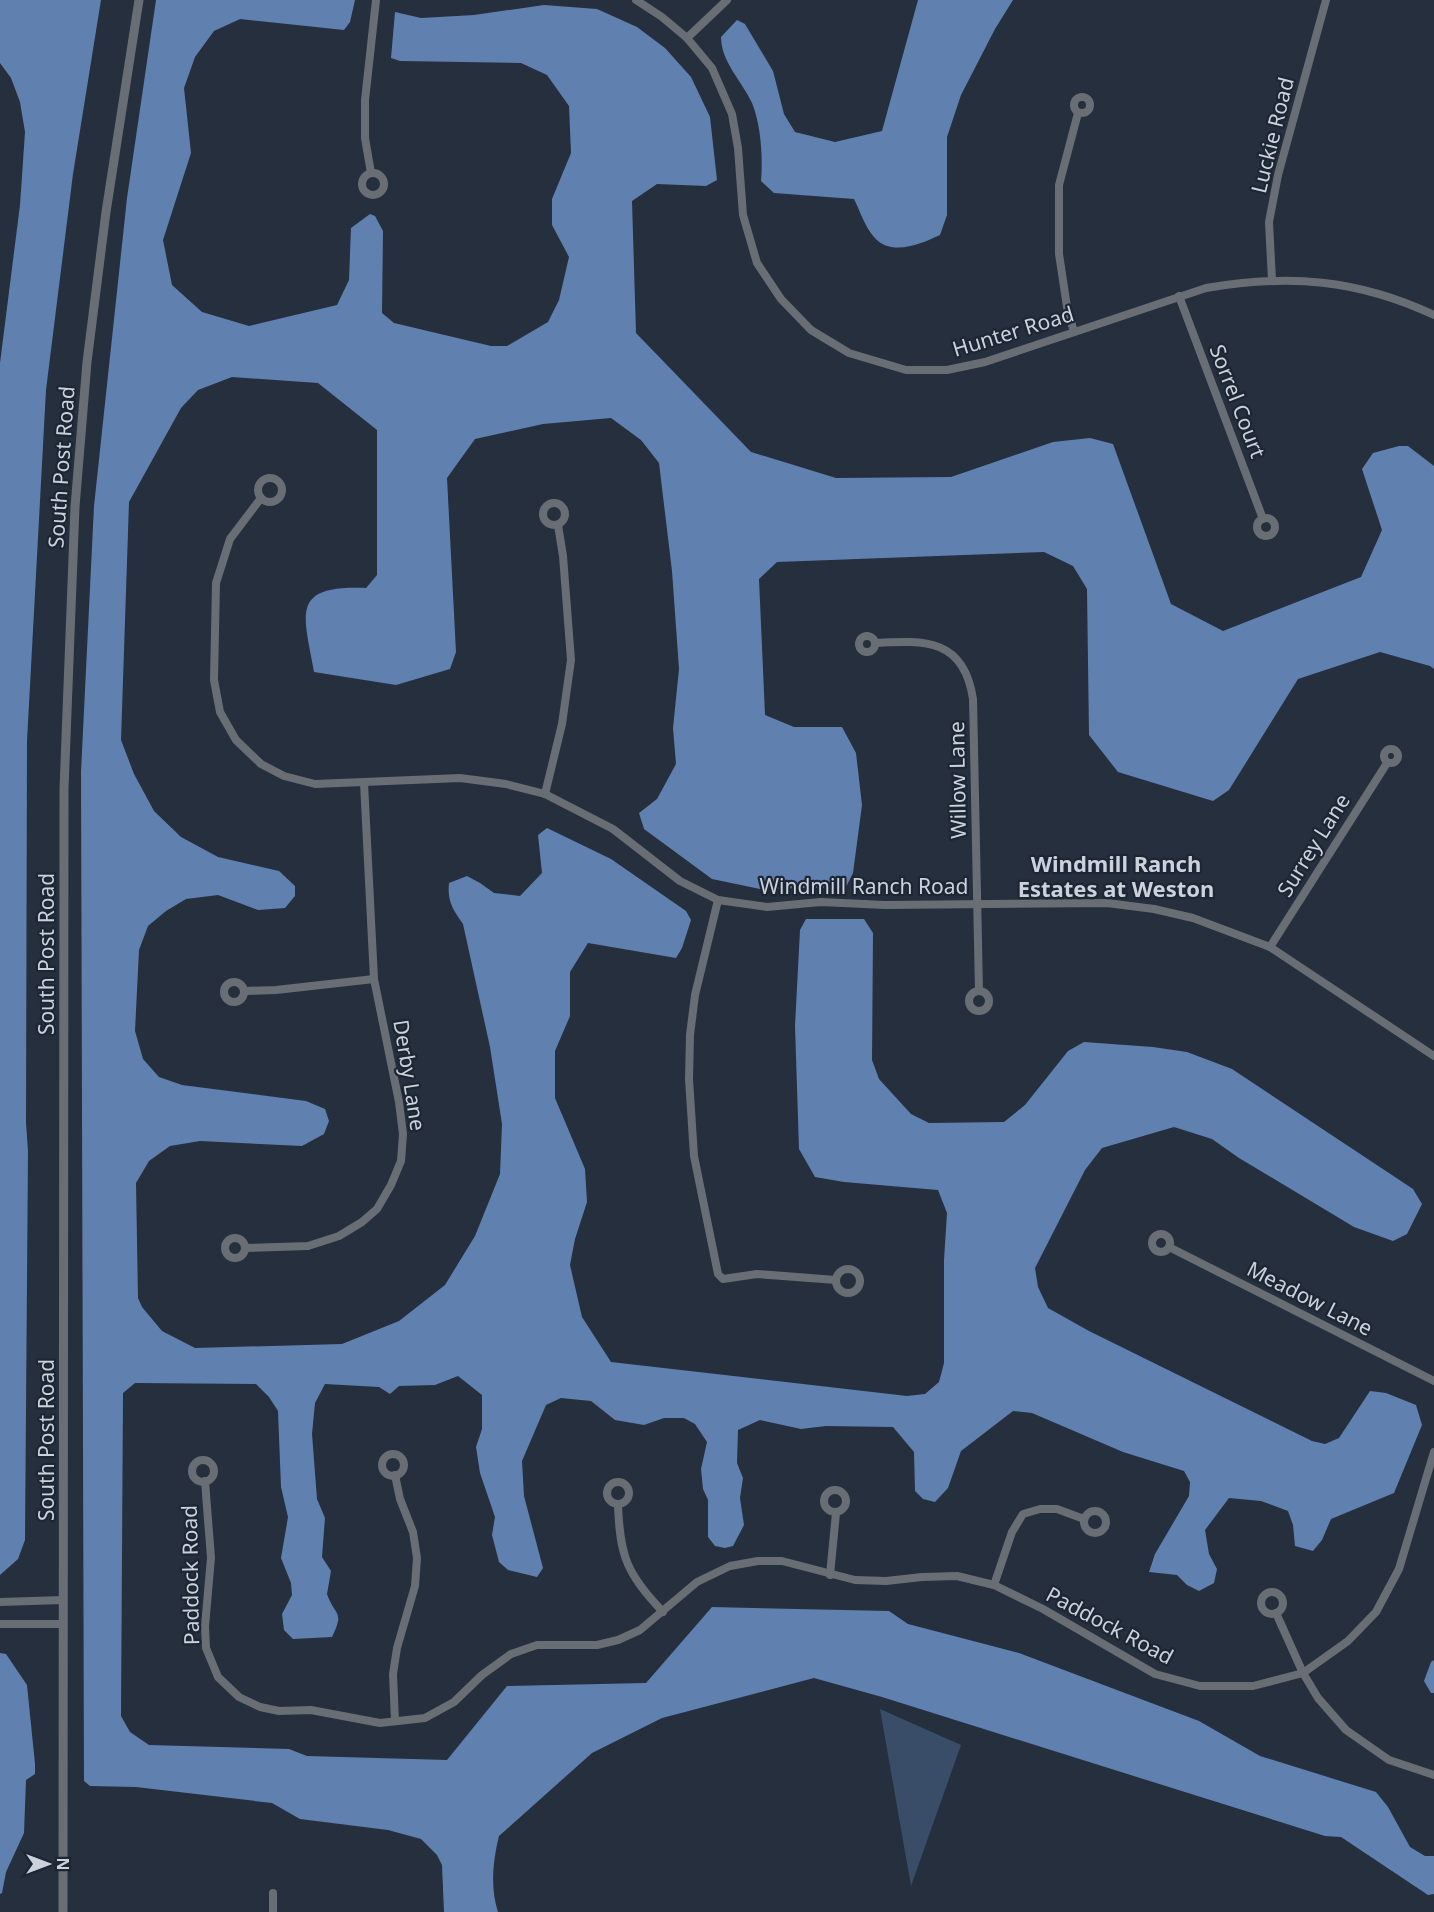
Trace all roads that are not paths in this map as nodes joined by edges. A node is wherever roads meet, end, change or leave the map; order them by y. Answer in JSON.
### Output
{"nodes":[{"id":1,"x":139,"y":0,"type":"edge"},
{"id":2,"x":376,"y":0,"type":"edge"},
{"id":3,"x":636,"y":0,"type":"edge"},
{"id":4,"x":727,"y":0,"type":"edge"},
{"id":5,"x":1326,"y":0,"type":"edge"},
{"id":6,"x":687,"y":38,"type":"junction"},
{"id":7,"x":1078,"y":112,"type":"dead end"},
{"id":8,"x":371,"y":173,"type":"dead end"},
{"id":9,"x":1272,"y":280,"type":"junction"},
{"id":10,"x":1179,"y":296,"type":"junction"},
{"id":11,"x":1434,"y":315,"type":"edge"},
{"id":12,"x":1074,"y":332,"type":"junction"},
{"id":13,"x":261,"y":498,"type":"dead end"},
{"id":14,"x":1263,"y":519,"type":"dead end"},
{"id":15,"x":558,"y":525,"type":"dead end"},
{"id":16,"x":875,"y":643,"type":"dead end"},
{"id":17,"x":1387,"y":763,"type":"dead end"},
{"id":18,"x":364,"y":783,"type":"junction"},
{"id":19,"x":545,"y":794,"type":"junction"},
{"id":20,"x":718,"y":900,"type":"junction"},
{"id":21,"x":976,"y":904,"type":"junction"},
{"id":22,"x":1270,"y":947,"type":"junction"},
{"id":23,"x":374,"y":979,"type":"junction"},
{"id":24,"x":244,"y":991,"type":"dead end"},
{"id":25,"x":978,"y":991,"type":"dead end"},
{"id":26,"x":1434,"y":1056,"type":"edge"},
{"id":27,"x":1169,"y":1247,"type":"dead end"},
{"id":28,"x":245,"y":1248,"type":"dead end"},
{"id":29,"x":836,"y":1280,"type":"dead end"},
{"id":30,"x":1434,"y":1381,"type":"edge"},
{"id":31,"x":1434,"y":1452,"type":"edge"},
{"id":32,"x":396,"y":1475,"type":"dead end"},
{"id":33,"x":205,"y":1482,"type":"dead end"},
{"id":34,"x":618,"y":1504,"type":"dead end"},
{"id":35,"x":836,"y":1513,"type":"dead end"},
{"id":36,"x":1084,"y":1519,"type":"dead end"},
{"id":37,"x":830,"y":1575,"type":"junction"},
{"id":38,"x":994,"y":1586,"type":"junction"},
{"id":39,"x":63,"y":1600,"type":"junction"},
{"id":40,"x":0,"y":1602,"type":"edge"},
{"id":41,"x":663,"y":1612,"type":"junction"},
{"id":42,"x":1276,"y":1613,"type":"dead end"},
{"id":43,"x":0,"y":1624,"type":"edge"},
{"id":44,"x":63,"y":1624,"type":"junction"},
{"id":45,"x":1303,"y":1673,"type":"junction"},
{"id":46,"x":395,"y":1721,"type":"junction"},
{"id":47,"x":1434,"y":1775,"type":"edge"},
{"id":48,"x":273,"y":1893,"type":"dead end"},
{"id":49,"x":63,"y":1912,"type":"edge"},
{"id":50,"x":273,"y":1912,"type":"edge"}],
"edges":[{"from":1,"to":39,"type":"street","name":"South Post Road"},
{"from":2,"to":8,"type":"street"},
{"from":3,"to":6,"type":"street","name":"Hunter Road"},
{"from":4,"to":6,"type":"street"},
{"from":5,"to":9,"type":"street","name":"Luckie Road"},
{"from":6,"to":12,"type":"street","name":"Hunter Road"},
{"from":7,"to":12,"type":"street"},
{"from":9,"to":10,"type":"street","name":"Hunter Road"},
{"from":9,"to":11,"type":"street","name":"Hunter Road"},
{"from":10,"to":12,"type":"street","name":"Hunter Road"},
{"from":10,"to":14,"type":"street","name":"Sorrel Court"},
{"from":13,"to":18,"type":"street","name":"Windmill Ranch Road"},
{"from":15,"to":19,"type":"street"},
{"from":16,"to":21,"type":"street","name":"Willow Lane"},
{"from":17,"to":22,"type":"street","name":"Surrey Lane"},
{"from":18,"to":19,"type":"street","name":"Windmill Ranch Road"},
{"from":18,"to":23,"type":"street","name":"Derby Lane"},
{"from":19,"to":20,"type":"street","name":"Windmill Ranch Road"},
{"from":20,"to":21,"type":"street","name":"Windmill Ranch Road"},
{"from":20,"to":29,"type":"street"},
{"from":21,"to":22,"type":"street","name":"Windmill Ranch Road"},
{"from":21,"to":25,"type":"street","name":"Willow Lane"},
{"from":22,"to":26,"type":"street","name":"Windmill Ranch Road"},
{"from":23,"to":24,"type":"street"},
{"from":23,"to":28,"type":"street","name":"Derby Lane"},
{"from":27,"to":30,"type":"street","name":"Meadow Lane"},
{"from":31,"to":45,"type":"street","name":"Paddock Road"},
{"from":32,"to":46,"type":"street"},
{"from":33,"to":46,"type":"street","name":"Paddock Road"},
{"from":34,"to":41,"type":"street"},
{"from":35,"to":37,"type":"street"},
{"from":36,"to":38,"type":"street"},
{"from":37,"to":38,"type":"street","name":"Paddock Road"},
{"from":37,"to":41,"type":"street","name":"Paddock Road"},
{"from":38,"to":45,"type":"street","name":"Paddock Road"},
{"from":39,"to":40,"type":"street"},
{"from":39,"to":44,"type":"street","name":"South Post Road"},
{"from":41,"to":46,"type":"street","name":"Paddock Road"},
{"from":42,"to":45,"type":"street"},
{"from":43,"to":44,"type":"street"},
{"from":44,"to":49,"type":"street","name":"South Post Road"},
{"from":45,"to":47,"type":"street"},
{"from":48,"to":50,"type":"street"}]}
